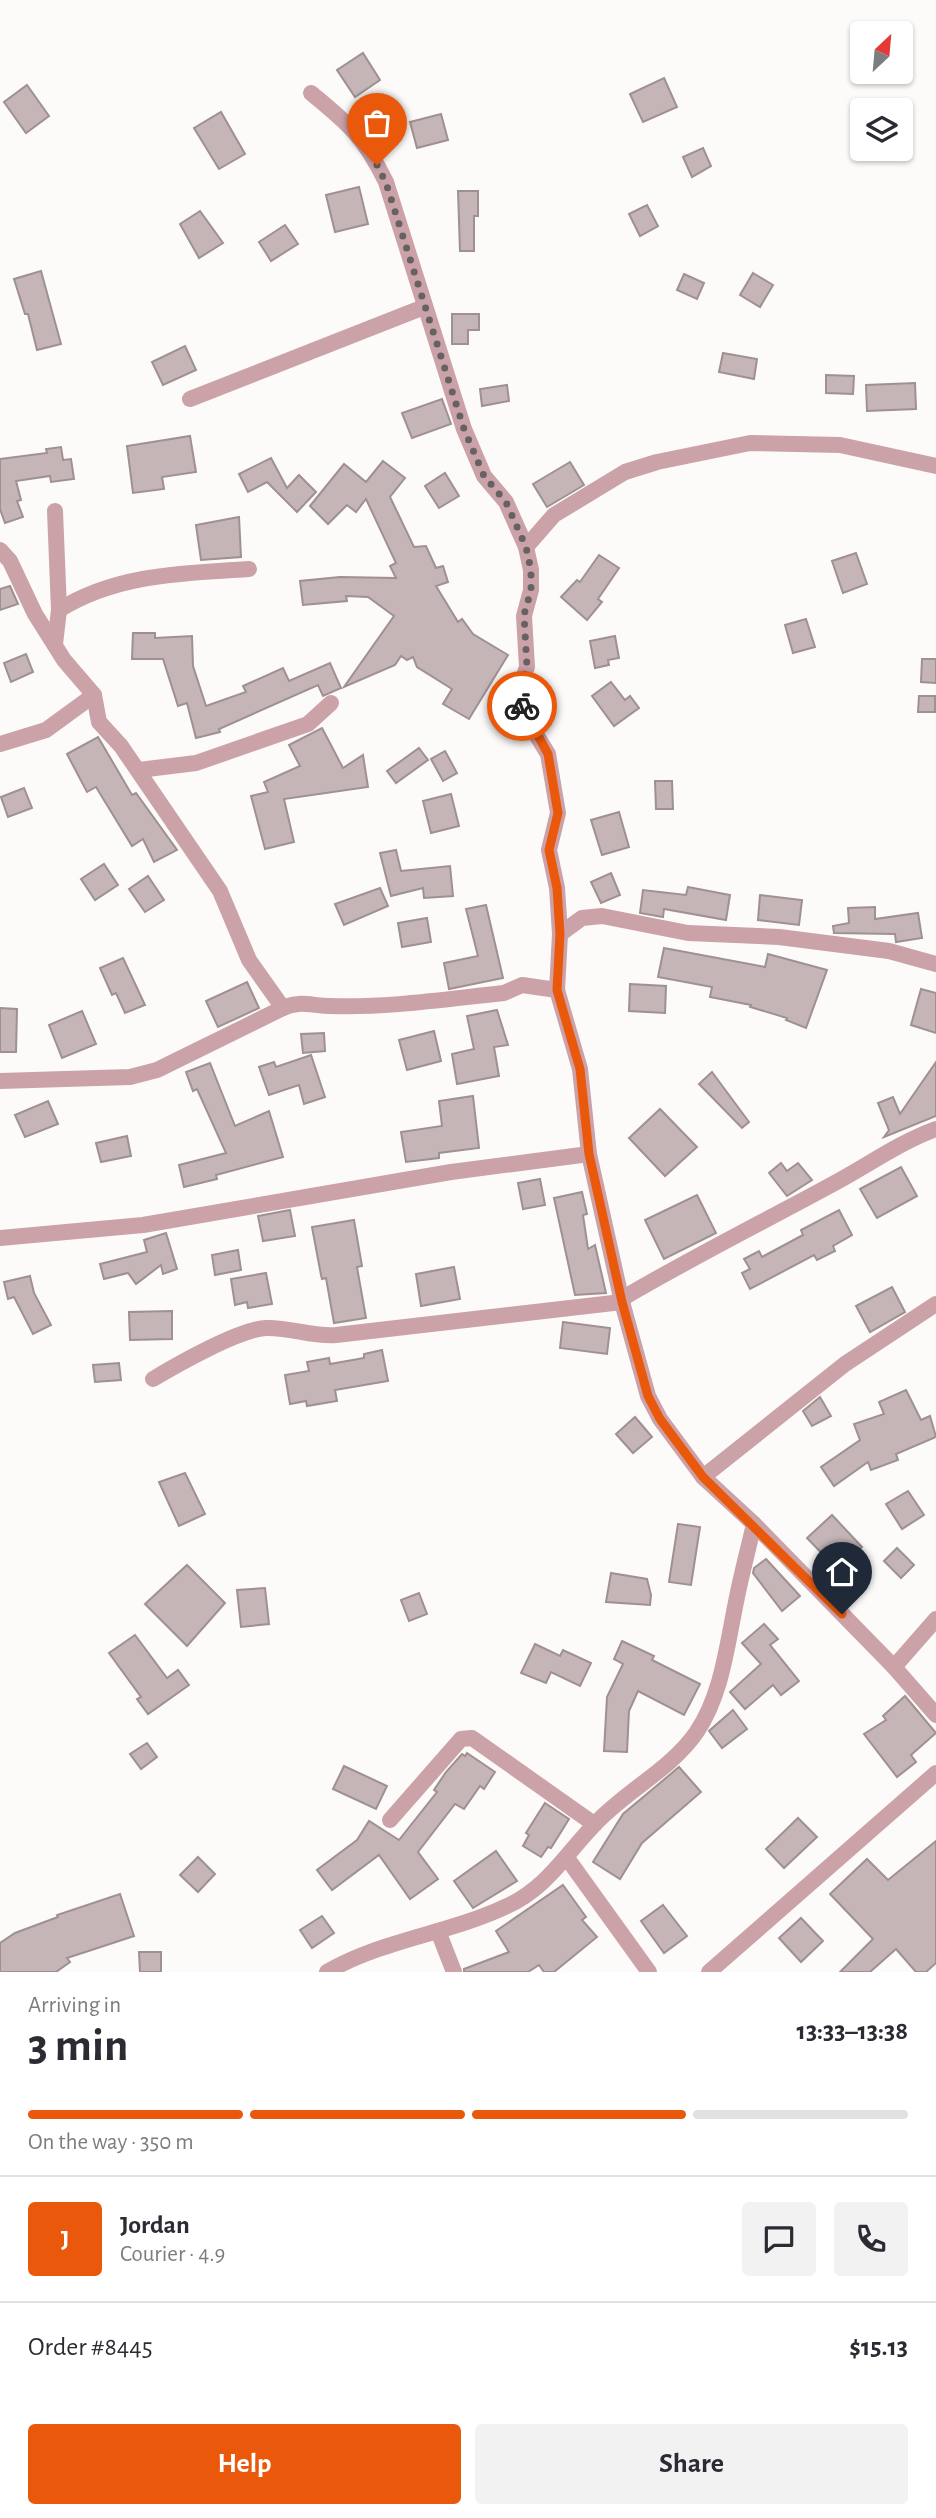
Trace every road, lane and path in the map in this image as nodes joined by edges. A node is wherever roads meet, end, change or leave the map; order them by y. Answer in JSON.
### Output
{"nodes":[{"id":1,"x":311,"y":93,"type":"dead end"},
{"id":2,"x":424,"y":307,"type":"junction"},
{"id":3,"x":190,"y":399,"type":"dead end"},
{"id":4,"x":936,"y":466,"type":"edge"},
{"id":5,"x":55,"y":511,"type":"dead end"},
{"id":6,"x":526,"y":547,"type":"junction"},
{"id":7,"x":0,"y":550,"type":"edge"},
{"id":8,"x":249,"y":569,"type":"dead end"},
{"id":9,"x":59,"y":610,"type":"junction"},
{"id":10,"x":55,"y":644,"type":"junction"},
{"id":11,"x":94,"y":695,"type":"junction"},
{"id":12,"x":331,"y":703,"type":"dead end"},
{"id":13,"x":0,"y":744,"type":"edge"},
{"id":14,"x":139,"y":770,"type":"junction"},
{"id":15,"x":560,"y":934,"type":"junction"},
{"id":16,"x":936,"y":964,"type":"edge"},
{"id":17,"x":557,"y":990,"type":"junction"},
{"id":18,"x":283,"y":1007,"type":"junction"},
{"id":19,"x":0,"y":1081,"type":"edge"},
{"id":20,"x":936,"y":1129,"type":"edge"},
{"id":21,"x":589,"y":1154,"type":"junction"},
{"id":22,"x":0,"y":1238,"type":"edge"},
{"id":23,"x":622,"y":1300,"type":"junction"},
{"id":24,"x":936,"y":1304,"type":"edge"},
{"id":25,"x":153,"y":1379,"type":"dead end"},
{"id":26,"x":703,"y":1477,"type":"junction"},
{"id":27,"x":754,"y":1524,"type":"junction"},
{"id":28,"x":936,"y":1619,"type":"edge"},
{"id":29,"x":894,"y":1667,"type":"junction"},
{"id":30,"x":936,"y":1715,"type":"edge"},
{"id":31,"x":936,"y":1773,"type":"edge"},
{"id":32,"x":390,"y":1820,"type":"dead end"},
{"id":33,"x":594,"y":1824,"type":"junction"},
{"id":34,"x":567,"y":1858,"type":"junction"},
{"id":35,"x":438,"y":1931,"type":"junction"},
{"id":36,"x":327,"y":1972,"type":"edge"},
{"id":37,"x":454,"y":1972,"type":"edge"},
{"id":38,"x":649,"y":1972,"type":"edge"},
{"id":39,"x":709,"y":1972,"type":"edge"}],
"edges":[{"from":1,"to":2,"type":"street"},
{"from":2,"to":3,"type":"street"},
{"from":2,"to":6,"type":"street"},
{"from":4,"to":6,"type":"street"},
{"from":5,"to":9,"type":"street"},
{"from":6,"to":15,"type":"street"},
{"from":7,"to":10,"type":"street"},
{"from":8,"to":9,"type":"street"},
{"from":9,"to":10,"type":"street"},
{"from":10,"to":11,"type":"street"},
{"from":11,"to":13,"type":"street"},
{"from":11,"to":14,"type":"street"},
{"from":12,"to":14,"type":"street"},
{"from":14,"to":18,"type":"street"},
{"from":15,"to":16,"type":"street"},
{"from":15,"to":17,"type":"street"},
{"from":17,"to":18,"type":"street"},
{"from":17,"to":21,"type":"street"},
{"from":18,"to":19,"type":"street"},
{"from":20,"to":23,"type":"street"},
{"from":21,"to":22,"type":"street"},
{"from":21,"to":23,"type":"street"},
{"from":23,"to":25,"type":"street"},
{"from":23,"to":26,"type":"street"},
{"from":24,"to":26,"type":"street"},
{"from":26,"to":27,"type":"street"},
{"from":27,"to":29,"type":"street"},
{"from":27,"to":33,"type":"street"},
{"from":28,"to":29,"type":"street"},
{"from":29,"to":30,"type":"street"},
{"from":31,"to":39,"type":"street"},
{"from":32,"to":33,"type":"street"},
{"from":33,"to":34,"type":"street"},
{"from":34,"to":35,"type":"street"},
{"from":34,"to":38,"type":"street"},
{"from":35,"to":36,"type":"street"},
{"from":35,"to":37,"type":"street"}]}
